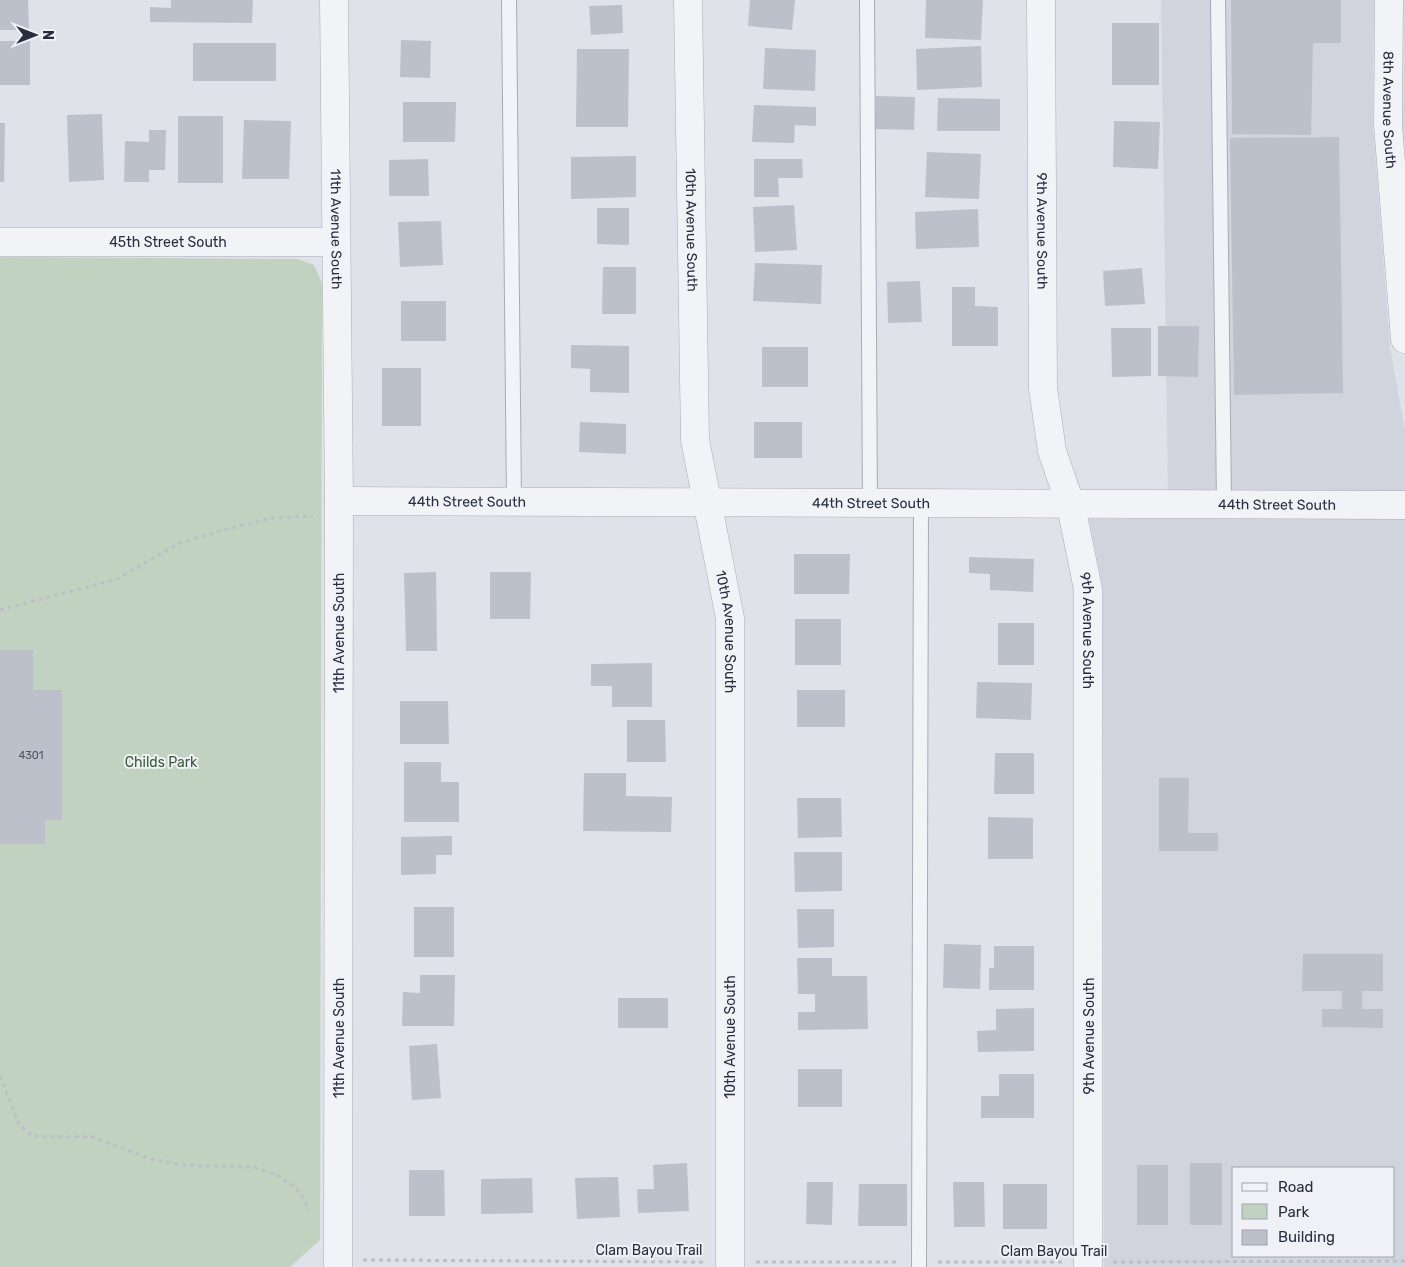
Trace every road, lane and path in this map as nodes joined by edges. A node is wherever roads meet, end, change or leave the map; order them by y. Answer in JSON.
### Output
{"nodes":[{"id":1,"x":334,"y":0,"type":"edge"},
{"id":2,"x":509,"y":0,"type":"edge"},
{"id":3,"x":688,"y":0,"type":"edge"},
{"id":4,"x":867,"y":0,"type":"edge"},
{"id":5,"x":1041,"y":0,"type":"edge"},
{"id":6,"x":1218,"y":0,"type":"edge"},
{"id":7,"x":1389,"y":0,"type":"edge"},
{"id":8,"x":1397,"y":74,"type":"edge"},
{"id":9,"x":1400,"y":226,"type":"edge"},
{"id":10,"x":0,"y":242,"type":"edge"},
{"id":11,"x":336,"y":242,"type":"junction"},
{"id":12,"x":1405,"y":339,"type":"edge"},
{"id":13,"x":514,"y":502,"type":"junction"},
{"id":14,"x":707,"y":503,"type":"junction"},
{"id":15,"x":870,"y":505,"type":"junction"},
{"id":16,"x":921,"y":505,"type":"junction"},
{"id":17,"x":1071,"y":506,"type":"junction"},
{"id":18,"x":1224,"y":506,"type":"junction"},
{"id":19,"x":1405,"y":506,"type":"edge"},
{"id":20,"x":339,"y":508,"type":"junction"},
{"id":21,"x":0,"y":610,"type":"edge"},
{"id":22,"x":0,"y":1076,"type":"edge"},
{"id":23,"x":309,"y":1218,"type":"dead end"},
{"id":24,"x":1405,"y":1261,"type":"edge"},
{"id":25,"x":339,"y":1263,"type":"edge"},
{"id":26,"x":730,"y":1264,"type":"edge"},
{"id":27,"x":920,"y":1264,"type":"edge"},
{"id":28,"x":1089,"y":1264,"type":"edge"}],
"edges":[{"from":1,"to":11,"type":"street","name":"11th Avenue South"},
{"from":2,"to":13,"type":"lane"},
{"from":3,"to":14,"type":"street","name":"10th Avenue South"},
{"from":4,"to":15,"type":"lane"},
{"from":5,"to":17,"type":"street","name":"9th Avenue South"},
{"from":6,"to":18,"type":"lane"},
{"from":7,"to":8,"type":"street","name":"8th Avenue South"},
{"from":8,"to":9,"type":"street","name":"8th Avenue South"},
{"from":9,"to":12,"type":"street","name":"8th Avenue South"},
{"from":10,"to":11,"type":"street","name":"45th Street South"},
{"from":11,"to":20,"type":"street","name":"11th Avenue South"},
{"from":13,"to":14,"type":"street","name":"44th Street South"},
{"from":13,"to":20,"type":"street","name":"44th Street South"},
{"from":14,"to":15,"type":"street","name":"44th Street South"},
{"from":14,"to":26,"type":"street","name":"10th Avenue South"},
{"from":15,"to":16,"type":"street","name":"44th Street South"},
{"from":16,"to":17,"type":"street","name":"44th Street South"},
{"from":16,"to":27,"type":"lane"},
{"from":17,"to":18,"type":"street","name":"44th Street South"},
{"from":17,"to":28,"type":"street","name":"9th Avenue South"},
{"from":18,"to":19,"type":"street","name":"44th Street South"},
{"from":20,"to":21,"type":"path"},
{"from":20,"to":25,"type":"street","name":"11th Avenue South"},
{"from":22,"to":23,"type":"path"},
{"from":24,"to":28,"type":"path","name":"Clam Bayou Trail"},
{"from":25,"to":26,"type":"path","name":"Clam Bayou Trail"},
{"from":26,"to":27,"type":"path","name":"Clam Bayou Trail"},
{"from":27,"to":28,"type":"path","name":"Clam Bayou Trail"}]}
